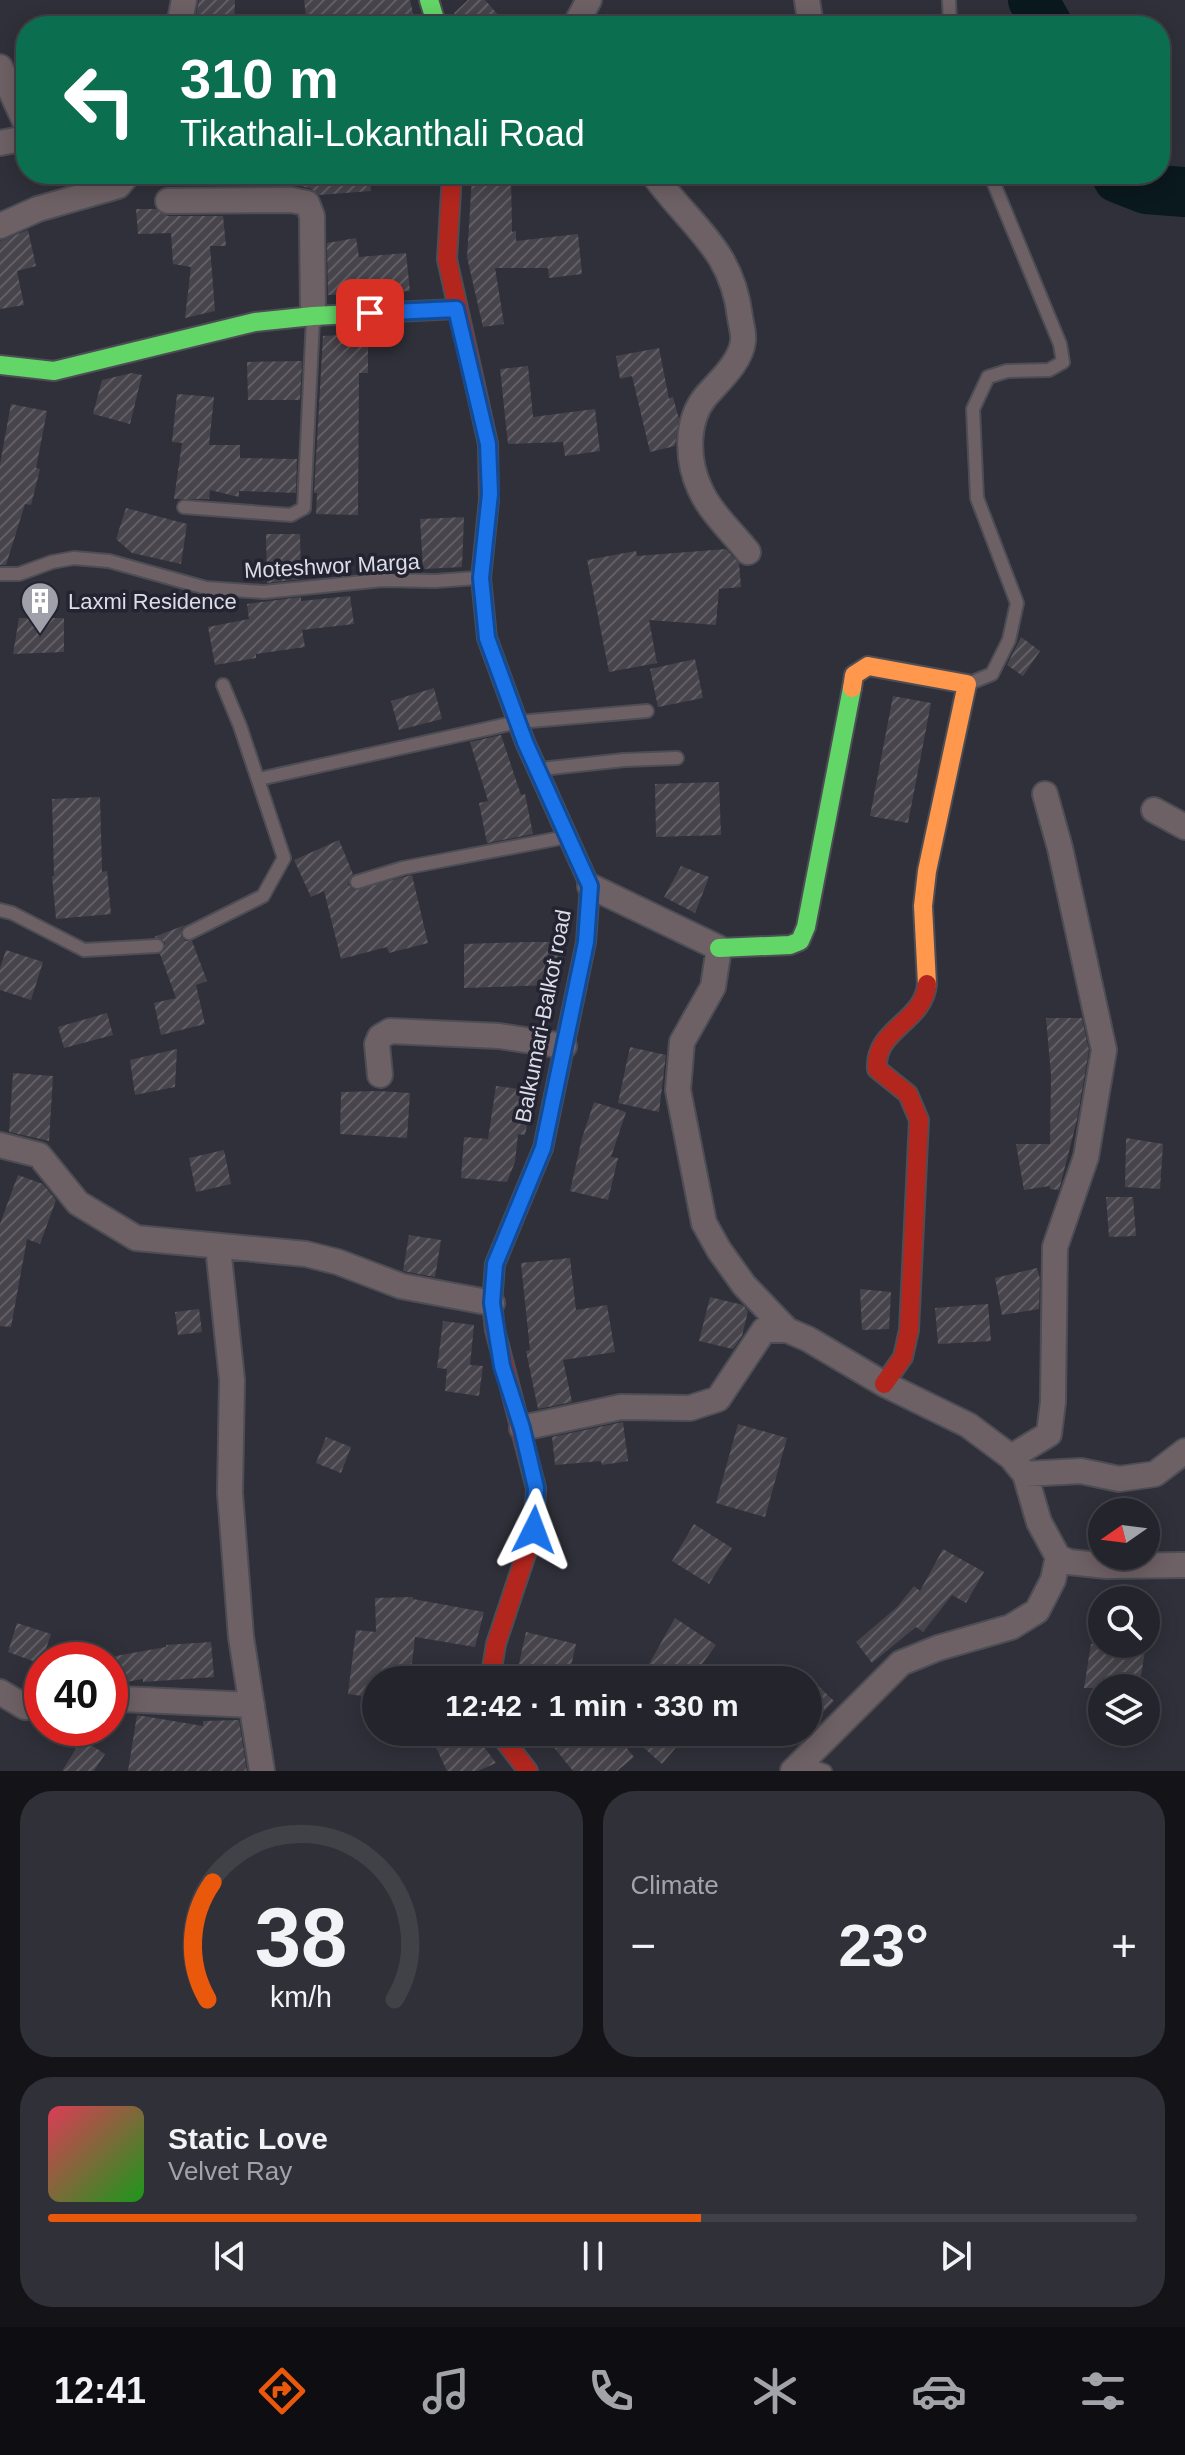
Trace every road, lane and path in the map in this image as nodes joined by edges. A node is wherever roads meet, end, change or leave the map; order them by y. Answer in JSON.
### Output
{"nodes":[{"id":1,"x":0,"y":67,"type":"edge"},
{"id":2,"x":16,"y":102,"type":"edge"},
{"id":3,"x":120,"y":184,"type":"edge"},
{"id":4,"x":451,"y":184,"type":"edge"},
{"id":5,"x":660,"y":184,"type":"edge"},
{"id":6,"x":994,"y":184,"type":"edge"},
{"id":7,"x":168,"y":201,"type":"dead end"},
{"id":8,"x":0,"y":226,"type":"edge"},
{"id":9,"x":456,"y":309,"type":"junction"},
{"id":10,"x":313,"y":316,"type":"junction"},
{"id":11,"x":0,"y":365,"type":"edge"},
{"id":12,"x":184,"y":507,"type":"dead end"},
{"id":13,"x":748,"y":552,"type":"dead end"},
{"id":14,"x":0,"y":574,"type":"edge"},
{"id":15,"x":481,"y":578,"type":"junction"},
{"id":16,"x":967,"y":684,"type":"junction"},
{"id":17,"x":223,"y":685,"type":"dead end"},
{"id":18,"x":647,"y":711,"type":"dead end"},
{"id":19,"x":518,"y":722,"type":"junction"},
{"id":20,"x":677,"y":758,"type":"dead end"},
{"id":21,"x":538,"y":770,"type":"junction"},
{"id":22,"x":259,"y":779,"type":"junction"},
{"id":23,"x":1045,"y":794,"type":"dead end"},
{"id":24,"x":1154,"y":810,"type":"dead end"},
{"id":25,"x":1185,"y":827,"type":"edge"},
{"id":26,"x":569,"y":837,"type":"junction"},
{"id":27,"x":357,"y":882,"type":"dead end"},
{"id":28,"x":590,"y":886,"type":"junction"},
{"id":29,"x":0,"y":910,"type":"edge"},
{"id":30,"x":189,"y":933,"type":"dead end"},
{"id":31,"x":157,"y":946,"type":"dead end"},
{"id":32,"x":719,"y":948,"type":"junction"},
{"id":33,"x":564,"y":1046,"type":"junction"},
{"id":34,"x":380,"y":1075,"type":"dead end"},
{"id":35,"x":0,"y":1145,"type":"edge"},
{"id":36,"x":218,"y":1247,"type":"junction"},
{"id":37,"x":492,"y":1303,"type":"junction"},
{"id":38,"x":787,"y":1330,"type":"junction"},
{"id":39,"x":884,"y":1384,"type":"junction"},
{"id":40,"x":522,"y":1428,"type":"junction"},
{"id":41,"x":1185,"y":1451,"type":"edge"},
{"id":42,"x":1018,"y":1466,"type":"junction"},
{"id":43,"x":1058,"y":1557,"type":"junction"},
{"id":44,"x":1185,"y":1565,"type":"edge"},
{"id":45,"x":492,"y":1666,"type":"edge"},
{"id":46,"x":0,"y":1692,"type":"edge"},
{"id":47,"x":128,"y":1699,"type":"edge"},
{"id":48,"x":252,"y":1705,"type":"junction"},
{"id":49,"x":24,"y":1706,"type":"edge"},
{"id":50,"x":509,"y":1746,"type":"edge"},
{"id":51,"x":797,"y":1767,"type":"edge"},
{"id":52,"x":262,"y":1771,"type":"edge"},
{"id":53,"x":528,"y":1771,"type":"edge"},
{"id":54,"x":825,"y":1771,"type":"edge"}],
"edges":[{"from":1,"to":2,"type":"street"},
{"from":3,"to":8,"type":"street"},
{"from":4,"to":9,"type":"street","name":"Balkumari-Balkot road"},
{"from":5,"to":13,"type":"street"},
{"from":6,"to":16,"type":"lane"},
{"from":7,"to":10,"type":"street"},
{"from":9,"to":10,"type":"street"},
{"from":9,"to":15,"type":"street","name":"Balkumari-Balkot road"},
{"from":10,"to":11,"type":"street"},
{"from":10,"to":12,"type":"lane"},
{"from":14,"to":15,"type":"lane","name":"Moteshwor Marga"},
{"from":15,"to":19,"type":"street","name":"Balkumari-Balkot road"},
{"from":16,"to":32,"type":"street"},
{"from":16,"to":39,"type":"street"},
{"from":17,"to":22,"type":"lane"},
{"from":18,"to":19,"type":"lane"},
{"from":19,"to":21,"type":"street","name":"Balkumari-Balkot road"},
{"from":19,"to":22,"type":"lane"},
{"from":20,"to":21,"type":"lane"},
{"from":21,"to":26,"type":"street","name":"Balkumari-Balkot road"},
{"from":22,"to":30,"type":"lane"},
{"from":23,"to":42,"type":"street"},
{"from":24,"to":25,"type":"street"},
{"from":26,"to":27,"type":"lane"},
{"from":26,"to":28,"type":"street","name":"Balkumari-Balkot road"},
{"from":28,"to":32,"type":"street"},
{"from":28,"to":33,"type":"street","name":"Balkumari-Balkot road"},
{"from":29,"to":31,"type":"lane"},
{"from":32,"to":38,"type":"street"},
{"from":33,"to":34,"type":"street"},
{"from":33,"to":37,"type":"street","name":"Balkumari-Balkot road"},
{"from":35,"to":36,"type":"street"},
{"from":36,"to":37,"type":"street"},
{"from":36,"to":48,"type":"street"},
{"from":37,"to":40,"type":"street","name":"Balkumari-Balkot road"},
{"from":38,"to":39,"type":"street"},
{"from":38,"to":40,"type":"street"},
{"from":39,"to":42,"type":"street"},
{"from":40,"to":45,"type":"street","name":"Balkumari-Balkot road"},
{"from":41,"to":42,"type":"street"},
{"from":42,"to":43,"type":"street"},
{"from":43,"to":44,"type":"street"},
{"from":43,"to":51,"type":"street"},
{"from":46,"to":49,"type":"street"},
{"from":47,"to":48,"type":"street"},
{"from":48,"to":52,"type":"street"},
{"from":50,"to":53,"type":"street"},
{"from":51,"to":54,"type":"lane"}]}
